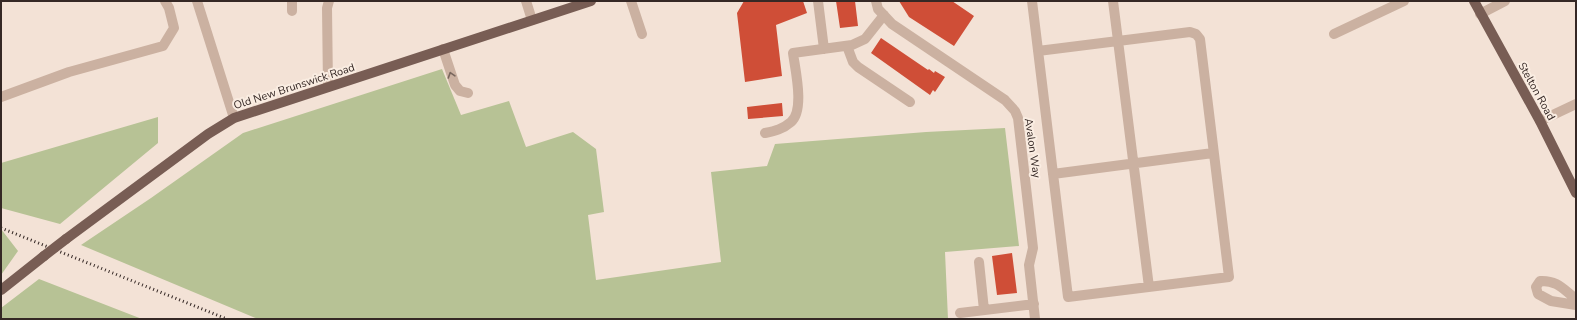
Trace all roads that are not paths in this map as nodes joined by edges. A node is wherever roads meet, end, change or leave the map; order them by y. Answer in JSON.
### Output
{"nodes":[{"id":1,"x":165,"y":1,"type":"edge"},
{"id":2,"x":197,"y":1,"type":"edge"},
{"id":3,"x":329,"y":1,"type":"edge"},
{"id":4,"x":526,"y":1,"type":"edge"},
{"id":5,"x":591,"y":1,"type":"edge"},
{"id":6,"x":631,"y":1,"type":"edge"},
{"id":7,"x":818,"y":1,"type":"edge"},
{"id":8,"x":876,"y":1,"type":"edge"},
{"id":9,"x":1032,"y":1,"type":"edge"},
{"id":10,"x":1113,"y":1,"type":"edge"},
{"id":11,"x":1404,"y":1,"type":"edge"},
{"id":12,"x":1474,"y":1,"type":"edge"},
{"id":13,"x":1505,"y":1,"type":"edge"},
{"id":14,"x":1480,"y":14,"type":"junction"},
{"id":15,"x":884,"y":15,"type":"junction"},
{"id":16,"x":532,"y":20,"type":"junction"},
{"id":17,"x":642,"y":34,"type":"dead end"},
{"id":18,"x":1334,"y":34,"type":"dead end"},
{"id":19,"x":1118,"y":41,"type":"junction"},
{"id":20,"x":847,"y":46,"type":"junction"},
{"id":21,"x":443,"y":49,"type":"junction"},
{"id":22,"x":824,"y":49,"type":"junction"},
{"id":23,"x":1038,"y":51,"type":"junction"},
{"id":24,"x":328,"y":87,"type":"junction"},
{"id":25,"x":468,"y":93,"type":"dead end"},
{"id":26,"x":1,"y":97,"type":"edge"},
{"id":27,"x":910,"y":102,"type":"dead end"},
{"id":28,"x":1576,"y":104,"type":"edge"},
{"id":29,"x":234,"y":118,"type":"junction"},
{"id":30,"x":1540,"y":121,"type":"junction"},
{"id":31,"x":765,"y":133,"type":"dead end"},
{"id":32,"x":1214,"y":153,"type":"junction"},
{"id":33,"x":1133,"y":163,"type":"junction"},
{"id":34,"x":1053,"y":174,"type":"junction"},
{"id":35,"x":1576,"y":193,"type":"edge"},
{"id":36,"x":979,"y":262,"type":"dead end"},
{"id":37,"x":1149,"y":287,"type":"junction"},
{"id":38,"x":1,"y":290,"type":"edge"},
{"id":39,"x":1576,"y":299,"type":"edge"},
{"id":40,"x":1034,"y":304,"type":"junction"},
{"id":41,"x":1576,"y":305,"type":"edge"},
{"id":42,"x":984,"y":310,"type":"junction"},
{"id":43,"x":960,"y":313,"type":"dead end"},
{"id":44,"x":1035,"y":319,"type":"edge"}],
"edges":[{"from":1,"to":26,"type":"street"},
{"from":2,"to":29,"type":"street"},
{"from":3,"to":24,"type":"street"},
{"from":4,"to":16,"type":"street"},
{"from":5,"to":16,"type":"main road","name":"Old New Brunswick Road"},
{"from":6,"to":17,"type":"street"},
{"from":7,"to":22,"type":"street"},
{"from":8,"to":15,"type":"street","name":"Avalon Way"},
{"from":9,"to":23,"type":"street"},
{"from":10,"to":19,"type":"street"},
{"from":11,"to":18,"type":"street"},
{"from":12,"to":14,"type":"main road","name":"Stelton Road"},
{"from":13,"to":14,"type":"street"},
{"from":14,"to":30,"type":"main road","name":"Stelton Road"},
{"from":15,"to":20,"type":"street"},
{"from":15,"to":40,"type":"street","name":"Avalon Way"},
{"from":16,"to":21,"type":"main road","name":"Old New Brunswick Road"},
{"from":19,"to":23,"type":"street"},
{"from":19,"to":32,"type":"street"},
{"from":19,"to":33,"type":"street"},
{"from":20,"to":22,"type":"street"},
{"from":20,"to":27,"type":"street"},
{"from":21,"to":24,"type":"main road","name":"Old New Brunswick Road"},
{"from":25,"to":21,"type":"street","one_way":true},
{"from":22,"to":31,"type":"street"},
{"from":23,"to":34,"type":"street"},
{"from":24,"to":29,"type":"main road","name":"Old New Brunswick Road"},
{"from":28,"to":30,"type":"street"},
{"from":29,"to":38,"type":"main road","name":"Old New Brunswick Road","bridge":true},
{"from":30,"to":35,"type":"main road","name":"Stelton Road"},
{"from":32,"to":33,"type":"street"},
{"from":32,"to":37,"type":"street"},
{"from":33,"to":34,"type":"street"},
{"from":33,"to":37,"type":"street"},
{"from":34,"to":37,"type":"street"},
{"from":36,"to":42,"type":"street"},
{"from":39,"to":41,"type":"street"},
{"from":40,"to":42,"type":"street"},
{"from":40,"to":44,"type":"street","name":"Avalon Way"},
{"from":42,"to":43,"type":"street"}]}
